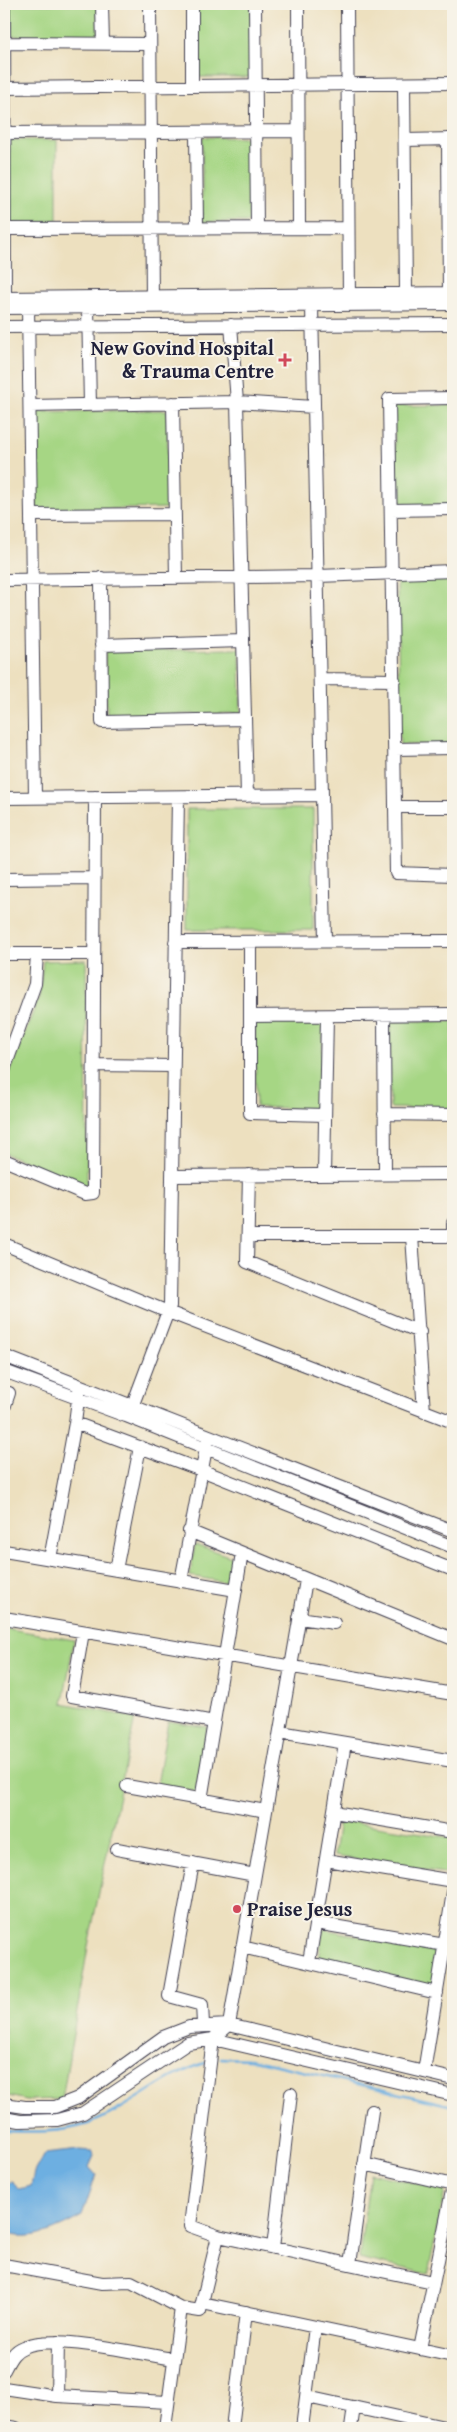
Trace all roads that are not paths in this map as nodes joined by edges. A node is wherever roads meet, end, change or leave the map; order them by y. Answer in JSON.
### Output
{"nodes":[{"id":1,"x":102,"y":4,"type":"edge"},
{"id":2,"x":150,"y":4,"type":"edge"},
{"id":3,"x":192,"y":4,"type":"edge"},
{"id":4,"x":255,"y":4,"type":"edge"},
{"id":5,"x":298,"y":4,"type":"edge"},
{"id":6,"x":347,"y":4,"type":"edge"},
{"id":7,"x":4,"y":8,"type":"edge"},
{"id":8,"x":4,"y":43,"type":"edge"},
{"id":9,"x":103,"y":44,"type":"junction"},
{"id":10,"x":150,"y":44,"type":"junction"},
{"id":11,"x":453,"y":83,"type":"edge"},
{"id":12,"x":348,"y":84,"type":"junction"},
{"id":13,"x":404,"y":84,"type":"junction"},
{"id":14,"x":298,"y":85,"type":"junction"},
{"id":15,"x":192,"y":86,"type":"junction"},
{"id":16,"x":255,"y":86,"type":"junction"},
{"id":17,"x":150,"y":87,"type":"junction"},
{"id":18,"x":4,"y":88,"type":"edge"},
{"id":19,"x":298,"y":131,"type":"junction"},
{"id":20,"x":196,"y":132,"type":"junction"},
{"id":21,"x":256,"y":132,"type":"junction"},
{"id":22,"x":4,"y":133,"type":"edge"},
{"id":23,"x":151,"y":133,"type":"junction"},
{"id":24,"x":451,"y":139,"type":"edge"},
{"id":25,"x":405,"y":140,"type":"junction"},
{"id":26,"x":151,"y":228,"type":"junction"},
{"id":27,"x":196,"y":228,"type":"junction"},
{"id":28,"x":256,"y":228,"type":"junction"},
{"id":29,"x":298,"y":228,"type":"junction"},
{"id":30,"x":348,"y":228,"type":"junction"},
{"id":31,"x":5,"y":229,"type":"edge"},
{"id":32,"x":452,"y":230,"type":"edge"},
{"id":33,"x":406,"y":293,"type":"junction"},
{"id":34,"x":451,"y":298,"type":"edge"},
{"id":35,"x":349,"y":300,"type":"junction"},
{"id":36,"x":4,"y":301,"type":"edge"},
{"id":37,"x":152,"y":301,"type":"junction"},
{"id":38,"x":312,"y":306,"type":"junction"},
{"id":39,"x":88,"y":307,"type":"junction"},
{"id":40,"x":28,"y":308,"type":"junction"},
{"id":41,"x":453,"y":324,"type":"edge"},
{"id":42,"x":231,"y":325,"type":"junction"},
{"id":43,"x":312,"y":325,"type":"junction"},
{"id":44,"x":88,"y":326,"type":"junction"},
{"id":45,"x":4,"y":327,"type":"edge"},
{"id":46,"x":28,"y":327,"type":"junction"},
{"id":47,"x":453,"y":398,"type":"edge"},
{"id":48,"x":237,"y":402,"type":"junction"},
{"id":49,"x":173,"y":403,"type":"junction"},
{"id":50,"x":90,"y":405,"type":"junction"},
{"id":51,"x":30,"y":406,"type":"junction"},
{"id":52,"x":314,"y":407,"type":"junction"},
{"id":53,"x":453,"y":509,"type":"edge"},
{"id":54,"x":391,"y":510,"type":"junction"},
{"id":55,"x":175,"y":514,"type":"junction"},
{"id":56,"x":32,"y":516,"type":"junction"},
{"id":57,"x":453,"y":571,"type":"edge"},
{"id":58,"x":392,"y":573,"type":"junction"},
{"id":59,"x":318,"y":576,"type":"junction"},
{"id":60,"x":241,"y":577,"type":"junction"},
{"id":61,"x":101,"y":578,"type":"junction"},
{"id":62,"x":176,"y":578,"type":"junction"},
{"id":63,"x":33,"y":579,"type":"junction"},
{"id":64,"x":4,"y":580,"type":"edge"},
{"id":65,"x":243,"y":641,"type":"junction"},
{"id":66,"x":101,"y":645,"type":"junction"},
{"id":67,"x":320,"y":680,"type":"junction"},
{"id":68,"x":394,"y":680,"type":"junction"},
{"id":69,"x":245,"y":719,"type":"junction"},
{"id":70,"x":453,"y":748,"type":"edge"},
{"id":71,"x":395,"y":749,"type":"junction"},
{"id":72,"x":322,"y":795,"type":"junction"},
{"id":73,"x":178,"y":796,"type":"junction"},
{"id":74,"x":247,"y":796,"type":"junction"},
{"id":75,"x":95,"y":797,"type":"junction"},
{"id":76,"x":4,"y":798,"type":"edge"},
{"id":77,"x":35,"y":798,"type":"junction"},
{"id":78,"x":395,"y":807,"type":"junction"},
{"id":79,"x":453,"y":807,"type":"edge"},
{"id":80,"x":453,"y":875,"type":"edge"},
{"id":81,"x":94,"y":878,"type":"junction"},
{"id":82,"x":4,"y":879,"type":"edge"},
{"id":83,"x":453,"y":941,"type":"edge"},
{"id":84,"x":175,"y":942,"type":"junction"},
{"id":85,"x":250,"y":942,"type":"junction"},
{"id":86,"x":325,"y":942,"type":"junction"},
{"id":87,"x":4,"y":954,"type":"edge"},
{"id":88,"x":37,"y":954,"type":"junction"},
{"id":89,"x":94,"y":954,"type":"junction"},
{"id":90,"x":453,"y":1014,"type":"edge"},
{"id":91,"x":384,"y":1015,"type":"junction"},
{"id":92,"x":250,"y":1016,"type":"junction"},
{"id":93,"x":327,"y":1016,"type":"junction"},
{"id":94,"x":94,"y":1066,"type":"junction"},
{"id":95,"x":173,"y":1066,"type":"junction"},
{"id":96,"x":4,"y":1070,"type":"edge"},
{"id":97,"x":384,"y":1114,"type":"junction"},
{"id":98,"x":325,"y":1115,"type":"junction"},
{"id":99,"x":453,"y":1115,"type":"edge"},
{"id":100,"x":4,"y":1160,"type":"edge"},
{"id":101,"x":385,"y":1174,"type":"junction"},
{"id":102,"x":453,"y":1174,"type":"edge"},
{"id":103,"x":249,"y":1175,"type":"junction"},
{"id":104,"x":324,"y":1175,"type":"junction"},
{"id":105,"x":172,"y":1176,"type":"junction"},
{"id":106,"x":453,"y":1223,"type":"edge"},
{"id":107,"x":248,"y":1236,"type":"junction"},
{"id":108,"x":412,"y":1236,"type":"junction"},
{"id":109,"x":453,"y":1236,"type":"edge"},
{"id":110,"x":4,"y":1244,"type":"edge"},
{"id":111,"x":168,"y":1312,"type":"junction"},
{"id":112,"x":420,"y":1332,"type":"junction"},
{"id":113,"x":4,"y":1356,"type":"edge"},
{"id":114,"x":4,"y":1371,"type":"edge"},
{"id":115,"x":78,"y":1392,"type":"junction"},
{"id":116,"x":9,"y":1393,"type":"dead end"},
{"id":117,"x":132,"y":1407,"type":"junction"},
{"id":118,"x":4,"y":1408,"type":"edge"},
{"id":119,"x":424,"y":1412,"type":"junction"},
{"id":120,"x":453,"y":1422,"type":"edge"},
{"id":121,"x":75,"y":1423,"type":"junction"},
{"id":122,"x":207,"y":1443,"type":"junction"},
{"id":123,"x":140,"y":1447,"type":"junction"},
{"id":124,"x":201,"y":1470,"type":"junction"},
{"id":125,"x":404,"y":1512,"type":"junction"},
{"id":126,"x":390,"y":1522,"type":"junction"},
{"id":127,"x":453,"y":1523,"type":"edge"},
{"id":128,"x":189,"y":1531,"type":"junction"},
{"id":129,"x":453,"y":1531,"type":"edge"},
{"id":130,"x":453,"y":1547,"type":"edge"},
{"id":131,"x":4,"y":1551,"type":"edge"},
{"id":132,"x":242,"y":1553,"type":"junction"},
{"id":133,"x":453,"y":1554,"type":"edge"},
{"id":134,"x":50,"y":1559,"type":"junction"},
{"id":135,"x":116,"y":1570,"type":"junction"},
{"id":136,"x":453,"y":1570,"type":"edge"},
{"id":137,"x":306,"y":1580,"type":"junction"},
{"id":138,"x":181,"y":1581,"type":"junction"},
{"id":139,"x":236,"y":1590,"type":"junction"},
{"id":140,"x":4,"y":1618,"type":"edge"},
{"id":141,"x":299,"y":1618,"type":"junction"},
{"id":142,"x":334,"y":1624,"type":"dead end"},
{"id":143,"x":83,"y":1632,"type":"junction"},
{"id":144,"x":453,"y":1639,"type":"edge"},
{"id":145,"x":225,"y":1656,"type":"junction"},
{"id":146,"x":291,"y":1667,"type":"junction"},
{"id":147,"x":453,"y":1694,"type":"edge"},
{"id":148,"x":214,"y":1722,"type":"junction"},
{"id":149,"x":280,"y":1732,"type":"junction"},
{"id":150,"x":345,"y":1743,"type":"junction"},
{"id":151,"x":453,"y":1761,"type":"edge"},
{"id":152,"x":128,"y":1786,"type":"dead end"},
{"id":153,"x":201,"y":1800,"type":"junction"},
{"id":154,"x":266,"y":1811,"type":"junction"},
{"id":155,"x":334,"y":1812,"type":"junction"},
{"id":156,"x":453,"y":1832,"type":"edge"},
{"id":157,"x":117,"y":1850,"type":"dead end"},
{"id":158,"x":326,"y":1860,"type":"junction"},
{"id":159,"x":192,"y":1863,"type":"junction"},
{"id":160,"x":255,"y":1875,"type":"junction"},
{"id":161,"x":453,"y":1882,"type":"edge"},
{"id":162,"x":453,"y":1892,"type":"edge"},
{"id":163,"x":316,"y":1923,"type":"junction"},
{"id":164,"x":445,"y":1945,"type":"junction"},
{"id":165,"x":242,"y":1947,"type":"junction"},
{"id":166,"x":309,"y":1962,"type":"junction"},
{"id":167,"x":437,"y":1993,"type":"junction"},
{"id":168,"x":203,"y":2024,"type":"junction"},
{"id":169,"x":229,"y":2025,"type":"junction"},
{"id":170,"x":213,"y":2039,"type":"junction"},
{"id":171,"x":424,"y":2072,"type":"junction"},
{"id":172,"x":453,"y":2079,"type":"edge"},
{"id":173,"x":291,"y":2094,"type":"dead end"},
{"id":174,"x":453,"y":2095,"type":"edge"},
{"id":175,"x":4,"y":2104,"type":"edge"},
{"id":176,"x":372,"y":2111,"type":"dead end"},
{"id":177,"x":4,"y":2118,"type":"edge"},
{"id":178,"x":364,"y":2164,"type":"junction"},
{"id":179,"x":453,"y":2185,"type":"edge"},
{"id":180,"x":218,"y":2236,"type":"junction"},
{"id":181,"x":273,"y":2248,"type":"junction"},
{"id":182,"x":350,"y":2264,"type":"junction"},
{"id":183,"x":4,"y":2265,"type":"edge"},
{"id":184,"x":433,"y":2282,"type":"junction"},
{"id":185,"x":202,"y":2303,"type":"junction"},
{"id":186,"x":181,"y":2308,"type":"junction"},
{"id":187,"x":246,"y":2312,"type":"junction"},
{"id":188,"x":315,"y":2327,"type":"junction"},
{"id":189,"x":58,"y":2342,"type":"junction"},
{"id":190,"x":420,"y":2349,"type":"junction"},
{"id":191,"x":453,"y":2356,"type":"edge"},
{"id":192,"x":174,"y":2359,"type":"junction"},
{"id":193,"x":4,"y":2370,"type":"edge"},
{"id":194,"x":4,"y":2388,"type":"edge"},
{"id":195,"x":57,"y":2396,"type":"junction"},
{"id":196,"x":307,"y":2397,"type":"junction"},
{"id":197,"x":168,"y":2402,"type":"junction"},
{"id":198,"x":354,"y":2407,"type":"junction"},
{"id":199,"x":423,"y":2425,"type":"edge"},
{"id":200,"x":4,"y":2426,"type":"edge"},
{"id":201,"x":16,"y":2428,"type":"edge"},
{"id":202,"x":165,"y":2428,"type":"edge"},
{"id":203,"x":232,"y":2428,"type":"edge"},
{"id":204,"x":302,"y":2428,"type":"edge"},
{"id":205,"x":351,"y":2428,"type":"edge"},
{"id":206,"x":449,"y":2428,"type":"edge"}],
"edges":[{"from":1,"to":9,"type":"street"},
{"from":2,"to":10,"type":"street"},
{"from":3,"to":15,"type":"street"},
{"from":4,"to":16,"type":"street"},
{"from":5,"to":14,"type":"street"},
{"from":6,"to":12,"type":"street"},
{"from":7,"to":8,"type":"street"},
{"from":8,"to":9,"type":"street"},
{"from":8,"to":18,"type":"street"},
{"from":9,"to":10,"type":"street"},
{"from":10,"to":17,"type":"street"},
{"from":11,"to":13,"type":"street"},
{"from":12,"to":13,"type":"street"},
{"from":12,"to":14,"type":"street"},
{"from":12,"to":30,"type":"street"},
{"from":13,"to":25,"type":"street"},
{"from":14,"to":16,"type":"street"},
{"from":14,"to":19,"type":"street"},
{"from":15,"to":16,"type":"street"},
{"from":15,"to":17,"type":"street"},
{"from":16,"to":21,"type":"street"},
{"from":17,"to":18,"type":"street"},
{"from":17,"to":23,"type":"street"},
{"from":18,"to":22,"type":"street"},
{"from":19,"to":21,"type":"street"},
{"from":19,"to":29,"type":"street"},
{"from":20,"to":21,"type":"street"},
{"from":20,"to":23,"type":"street"},
{"from":20,"to":27,"type":"street"},
{"from":21,"to":28,"type":"street"},
{"from":22,"to":23,"type":"street"},
{"from":22,"to":31,"type":"street"},
{"from":23,"to":26,"type":"street"},
{"from":24,"to":25,"type":"street"},
{"from":24,"to":32,"type":"street"},
{"from":25,"to":33,"type":"street"},
{"from":26,"to":27,"type":"street"},
{"from":26,"to":31,"type":"street"},
{"from":26,"to":37,"type":"street"},
{"from":27,"to":28,"type":"street"},
{"from":28,"to":29,"type":"street"},
{"from":29,"to":30,"type":"street"},
{"from":30,"to":35,"type":"street"},
{"from":31,"to":36,"type":"street"},
{"from":32,"to":34,"type":"street"},
{"from":33,"to":34,"type":"street"},
{"from":33,"to":35,"type":"street"},
{"from":34,"to":35,"type":"street"},
{"from":35,"to":37,"type":"street"},
{"from":35,"to":38,"type":"street"},
{"from":36,"to":37,"type":"street"},
{"from":36,"to":40,"type":"street"},
{"from":37,"to":38,"type":"street"},
{"from":37,"to":39,"type":"street"},
{"from":38,"to":43,"type":"street"},
{"from":39,"to":40,"type":"street"},
{"from":39,"to":44,"type":"street"},
{"from":40,"to":46,"type":"street"},
{"from":41,"to":43,"type":"street"},
{"from":42,"to":43,"type":"street"},
{"from":42,"to":44,"type":"street"},
{"from":42,"to":48,"type":"street"},
{"from":43,"to":52,"type":"street"},
{"from":44,"to":46,"type":"street"},
{"from":44,"to":50,"type":"street"},
{"from":45,"to":46,"type":"street"},
{"from":46,"to":51,"type":"street"},
{"from":47,"to":54,"type":"street"},
{"from":48,"to":49,"type":"street"},
{"from":48,"to":52,"type":"street"},
{"from":48,"to":60,"type":"street"},
{"from":49,"to":50,"type":"street"},
{"from":49,"to":55,"type":"street"},
{"from":50,"to":51,"type":"street"},
{"from":51,"to":56,"type":"street"},
{"from":52,"to":59,"type":"street"},
{"from":53,"to":54,"type":"street"},
{"from":54,"to":58,"type":"street"},
{"from":55,"to":56,"type":"street"},
{"from":55,"to":62,"type":"street"},
{"from":56,"to":63,"type":"street"},
{"from":57,"to":58,"type":"street"},
{"from":58,"to":59,"type":"street"},
{"from":58,"to":68,"type":"street"},
{"from":59,"to":60,"type":"street"},
{"from":59,"to":67,"type":"street"},
{"from":60,"to":62,"type":"street"},
{"from":60,"to":65,"type":"street"},
{"from":61,"to":62,"type":"street"},
{"from":61,"to":63,"type":"street"},
{"from":61,"to":66,"type":"street"},
{"from":63,"to":64,"type":"street"},
{"from":63,"to":77,"type":"street"},
{"from":65,"to":66,"type":"street"},
{"from":65,"to":69,"type":"street"},
{"from":66,"to":69,"type":"street"},
{"from":67,"to":68,"type":"street"},
{"from":67,"to":72,"type":"street"},
{"from":68,"to":71,"type":"street"},
{"from":69,"to":74,"type":"street"},
{"from":70,"to":71,"type":"street"},
{"from":71,"to":78,"type":"street"},
{"from":72,"to":74,"type":"street"},
{"from":72,"to":86,"type":"street"},
{"from":73,"to":74,"type":"street"},
{"from":73,"to":75,"type":"street"},
{"from":73,"to":84,"type":"street"},
{"from":75,"to":77,"type":"street"},
{"from":75,"to":81,"type":"street"},
{"from":76,"to":77,"type":"street"},
{"from":78,"to":79,"type":"street"},
{"from":78,"to":80,"type":"street"},
{"from":81,"to":82,"type":"street"},
{"from":81,"to":89,"type":"street"},
{"from":83,"to":86,"type":"street"},
{"from":84,"to":85,"type":"street"},
{"from":84,"to":95,"type":"street"},
{"from":85,"to":86,"type":"street"},
{"from":85,"to":92,"type":"street"},
{"from":87,"to":88,"type":"street"},
{"from":88,"to":89,"type":"street"},
{"from":88,"to":96,"type":"street"},
{"from":89,"to":94,"type":"street"},
{"from":90,"to":91,"type":"street"},
{"from":91,"to":93,"type":"street"},
{"from":91,"to":97,"type":"street"},
{"from":92,"to":93,"type":"street"},
{"from":92,"to":98,"type":"street"},
{"from":93,"to":98,"type":"street"},
{"from":94,"to":95,"type":"street"},
{"from":94,"to":100,"type":"street"},
{"from":95,"to":105,"type":"street"},
{"from":97,"to":99,"type":"street"},
{"from":97,"to":101,"type":"street"},
{"from":98,"to":104,"type":"street"},
{"from":101,"to":102,"type":"street"},
{"from":101,"to":104,"type":"street"},
{"from":103,"to":104,"type":"street"},
{"from":103,"to":105,"type":"street"},
{"from":103,"to":107,"type":"street"},
{"from":105,"to":111,"type":"street"},
{"from":106,"to":109,"type":"street"},
{"from":107,"to":108,"type":"street"},
{"from":107,"to":112,"type":"street"},
{"from":108,"to":109,"type":"street"},
{"from":108,"to":112,"type":"street"},
{"from":110,"to":111,"type":"street"},
{"from":111,"to":117,"type":"street"},
{"from":111,"to":119,"type":"street"},
{"from":112,"to":119,"type":"street"},
{"from":113,"to":115,"type":"street"},
{"from":114,"to":115,"type":"street"},
{"from":115,"to":117,"type":"street"},
{"from":115,"to":121,"type":"street"},
{"from":115,"to":122,"type":"street"},
{"from":116,"to":118,"type":"street"},
{"from":117,"to":122,"type":"street"},
{"from":119,"to":120,"type":"street"},
{"from":121,"to":123,"type":"street"},
{"from":121,"to":134,"type":"street"},
{"from":122,"to":124,"type":"street"},
{"from":122,"to":125,"type":"street"},
{"from":122,"to":126,"type":"street"},
{"from":123,"to":124,"type":"street"},
{"from":123,"to":135,"type":"street"},
{"from":124,"to":128,"type":"street"},
{"from":124,"to":136,"type":"street"},
{"from":125,"to":127,"type":"street"},
{"from":125,"to":129,"type":"street"},
{"from":126,"to":130,"type":"street"},
{"from":126,"to":133,"type":"street"},
{"from":128,"to":132,"type":"street"},
{"from":128,"to":138,"type":"street"},
{"from":131,"to":134,"type":"street"},
{"from":132,"to":137,"type":"street"},
{"from":132,"to":139,"type":"street"},
{"from":134,"to":135,"type":"street"},
{"from":135,"to":138,"type":"street"},
{"from":137,"to":141,"type":"street"},
{"from":137,"to":144,"type":"street"},
{"from":138,"to":139,"type":"street"},
{"from":139,"to":145,"type":"street"},
{"from":140,"to":143,"type":"street"},
{"from":141,"to":142,"type":"street"},
{"from":141,"to":146,"type":"street"},
{"from":143,"to":145,"type":"street"},
{"from":143,"to":148,"type":"street"},
{"from":145,"to":146,"type":"street"},
{"from":145,"to":148,"type":"street"},
{"from":146,"to":147,"type":"street"},
{"from":146,"to":149,"type":"street"},
{"from":148,"to":153,"type":"street"},
{"from":149,"to":150,"type":"street"},
{"from":149,"to":154,"type":"street"},
{"from":150,"to":151,"type":"street"},
{"from":150,"to":155,"type":"street"},
{"from":152,"to":153,"type":"street"},
{"from":153,"to":154,"type":"street"},
{"from":154,"to":160,"type":"street"},
{"from":155,"to":156,"type":"street"},
{"from":155,"to":158,"type":"street"},
{"from":157,"to":159,"type":"street"},
{"from":158,"to":161,"type":"street"},
{"from":158,"to":163,"type":"street"},
{"from":159,"to":160,"type":"street"},
{"from":159,"to":168,"type":"street"},
{"from":160,"to":165,"type":"street"},
{"from":162,"to":164,"type":"street"},
{"from":163,"to":164,"type":"street"},
{"from":163,"to":166,"type":"street"},
{"from":164,"to":167,"type":"street"},
{"from":165,"to":166,"type":"street"},
{"from":165,"to":169,"type":"street"},
{"from":166,"to":167,"type":"street"},
{"from":167,"to":171,"type":"street"},
{"from":168,"to":169,"type":"street"},
{"from":168,"to":175,"type":"street"},
{"from":169,"to":170,"type":"street"},
{"from":169,"to":171,"type":"street"},
{"from":170,"to":174,"type":"street"},
{"from":170,"to":177,"type":"street"},
{"from":170,"to":180,"type":"street"},
{"from":171,"to":172,"type":"street"},
{"from":173,"to":181,"type":"street"},
{"from":176,"to":178,"type":"street"},
{"from":178,"to":179,"type":"street"},
{"from":178,"to":182,"type":"street"},
{"from":179,"to":184,"type":"street"},
{"from":180,"to":181,"type":"street"},
{"from":180,"to":185,"type":"street"},
{"from":181,"to":182,"type":"street"},
{"from":182,"to":184,"type":"street"},
{"from":183,"to":186,"type":"street"},
{"from":184,"to":190,"type":"street"},
{"from":185,"to":186,"type":"street"},
{"from":185,"to":187,"type":"street"},
{"from":186,"to":192,"type":"street"},
{"from":187,"to":188,"type":"street"},
{"from":187,"to":203,"type":"street"},
{"from":188,"to":190,"type":"street"},
{"from":188,"to":196,"type":"street"},
{"from":189,"to":192,"type":"street"},
{"from":189,"to":193,"type":"street"},
{"from":189,"to":195,"type":"street"},
{"from":190,"to":191,"type":"street"},
{"from":192,"to":197,"type":"street"},
{"from":194,"to":195,"type":"street"},
{"from":195,"to":197,"type":"street"},
{"from":196,"to":198,"type":"street"},
{"from":196,"to":204,"type":"street"},
{"from":197,"to":202,"type":"street"},
{"from":198,"to":199,"type":"street"},
{"from":198,"to":205,"type":"street"},
{"from":199,"to":206,"type":"street"},
{"from":200,"to":201,"type":"street"}]}
